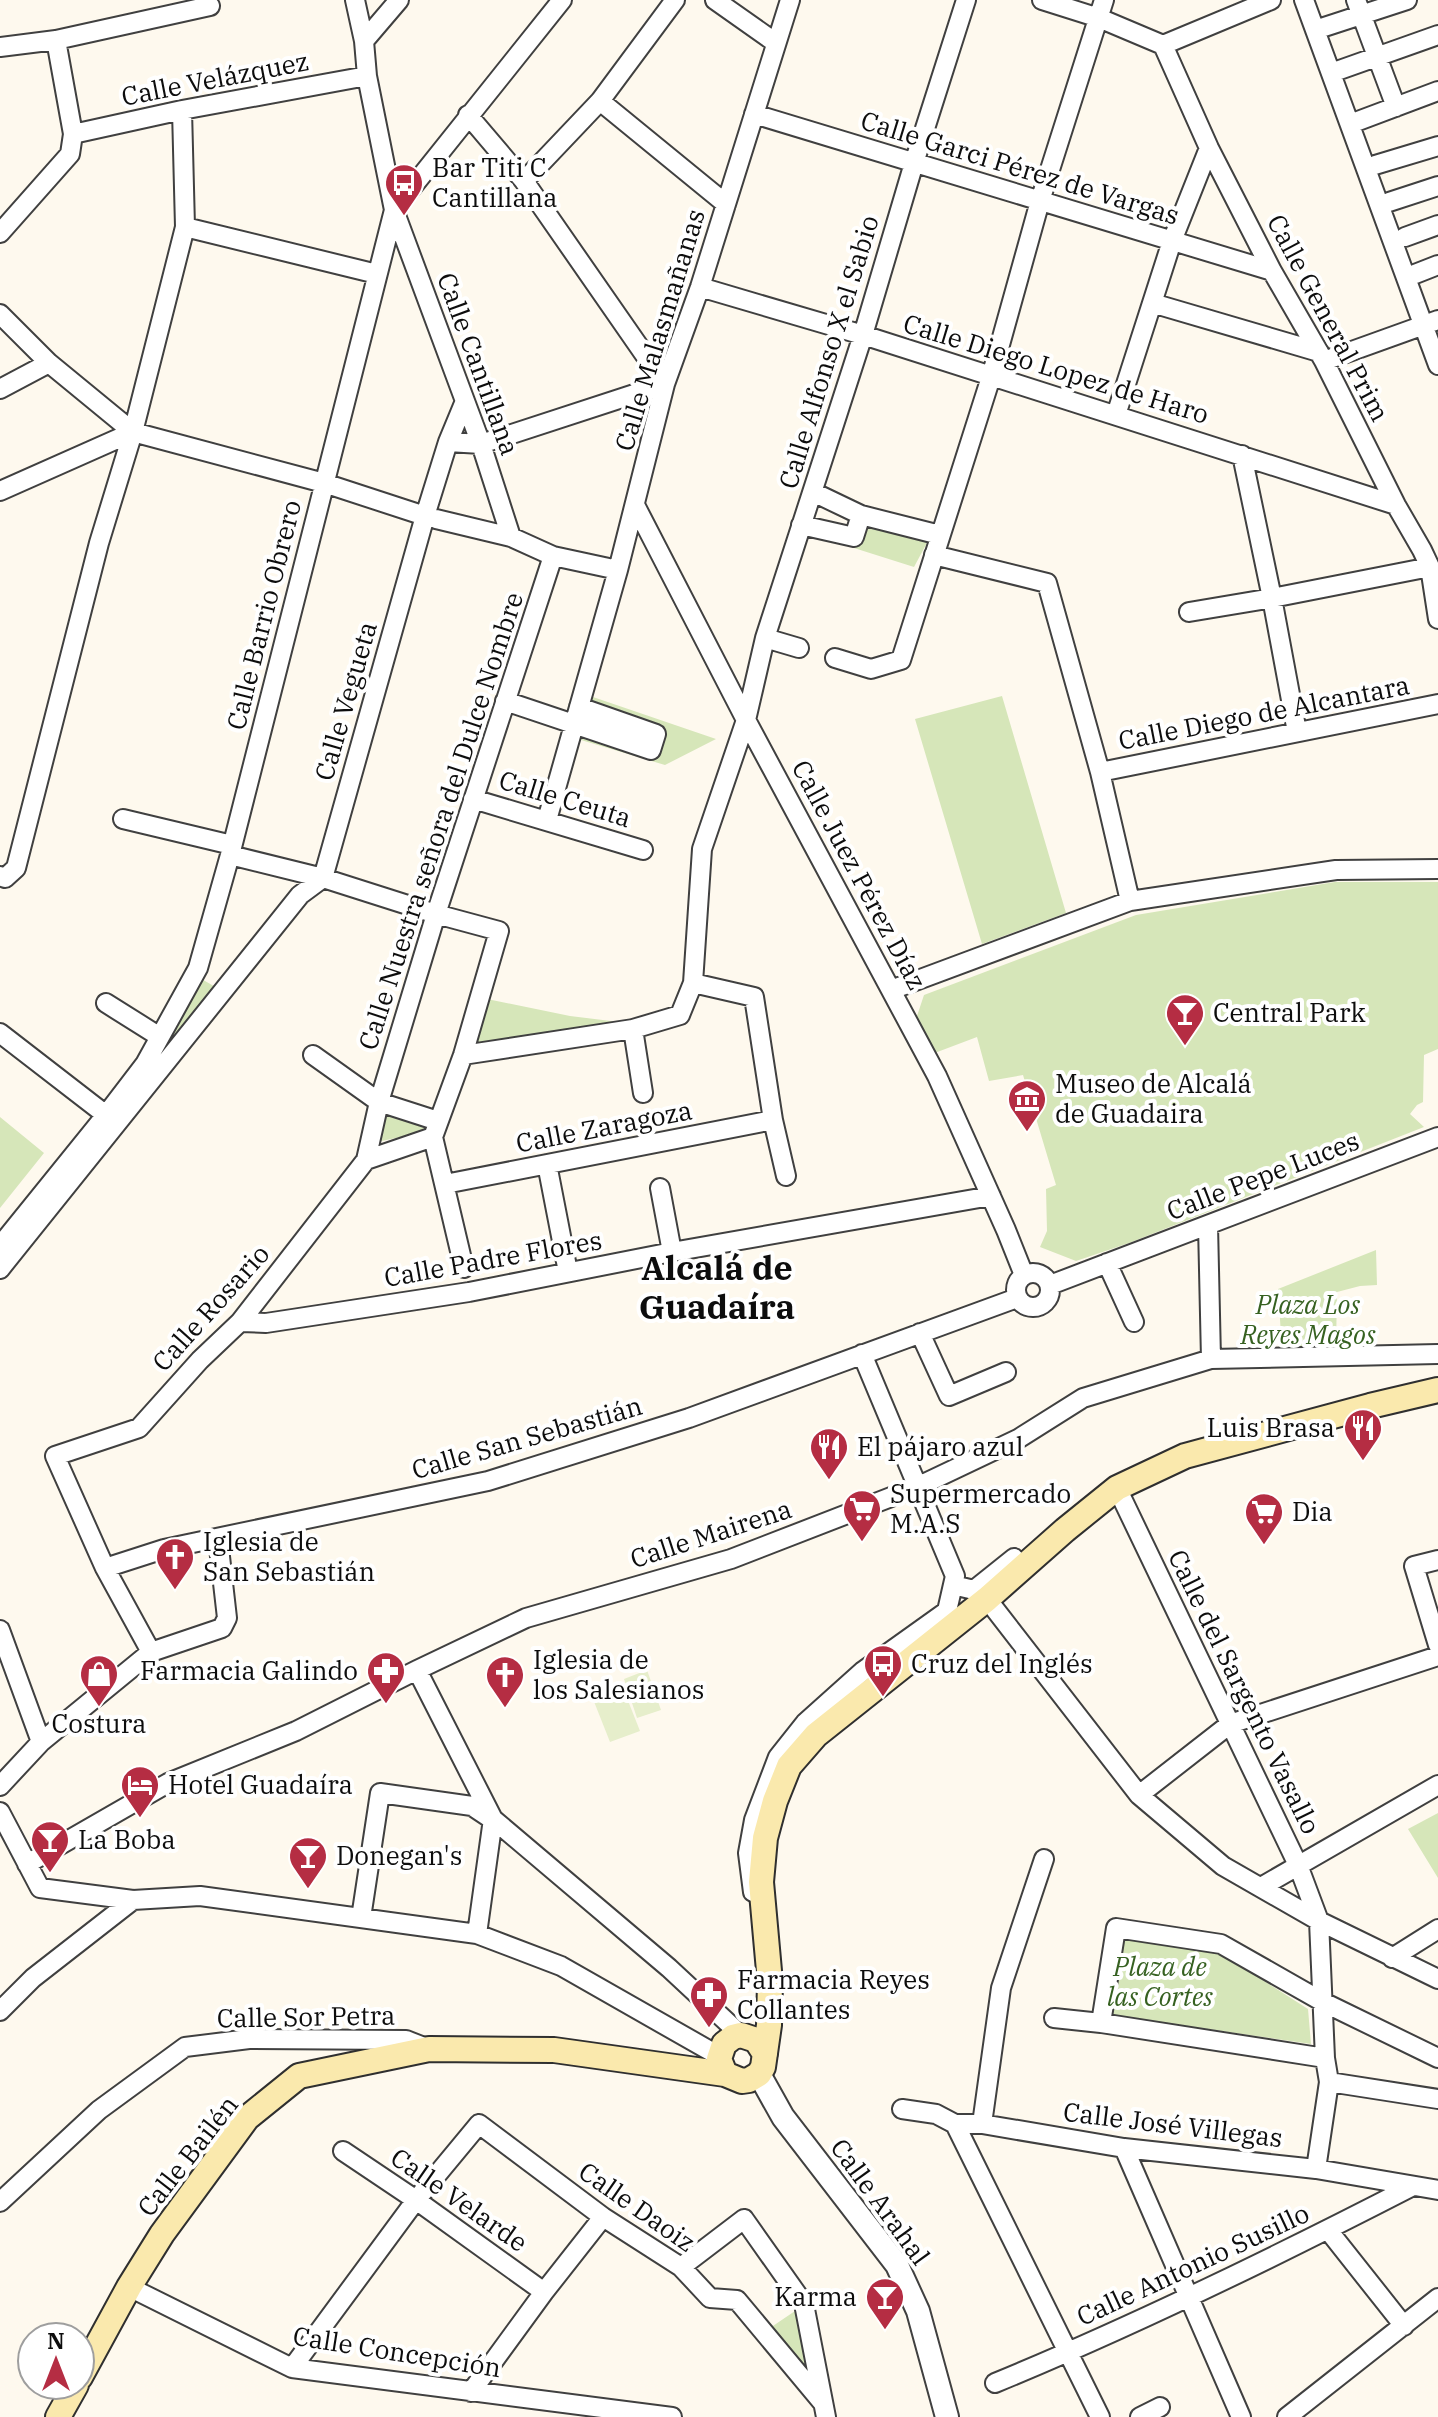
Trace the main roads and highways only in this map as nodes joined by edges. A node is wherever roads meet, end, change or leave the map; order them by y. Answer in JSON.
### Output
{"nodes":[{"id":1,"x":1438,"y":1390,"type":"edge"},
{"id":2,"x":96,"y":2348,"type":"edge"}],
"edges":[{"from":1,"to":2,"type":"main road","name":"Calle Bailén"}]}
